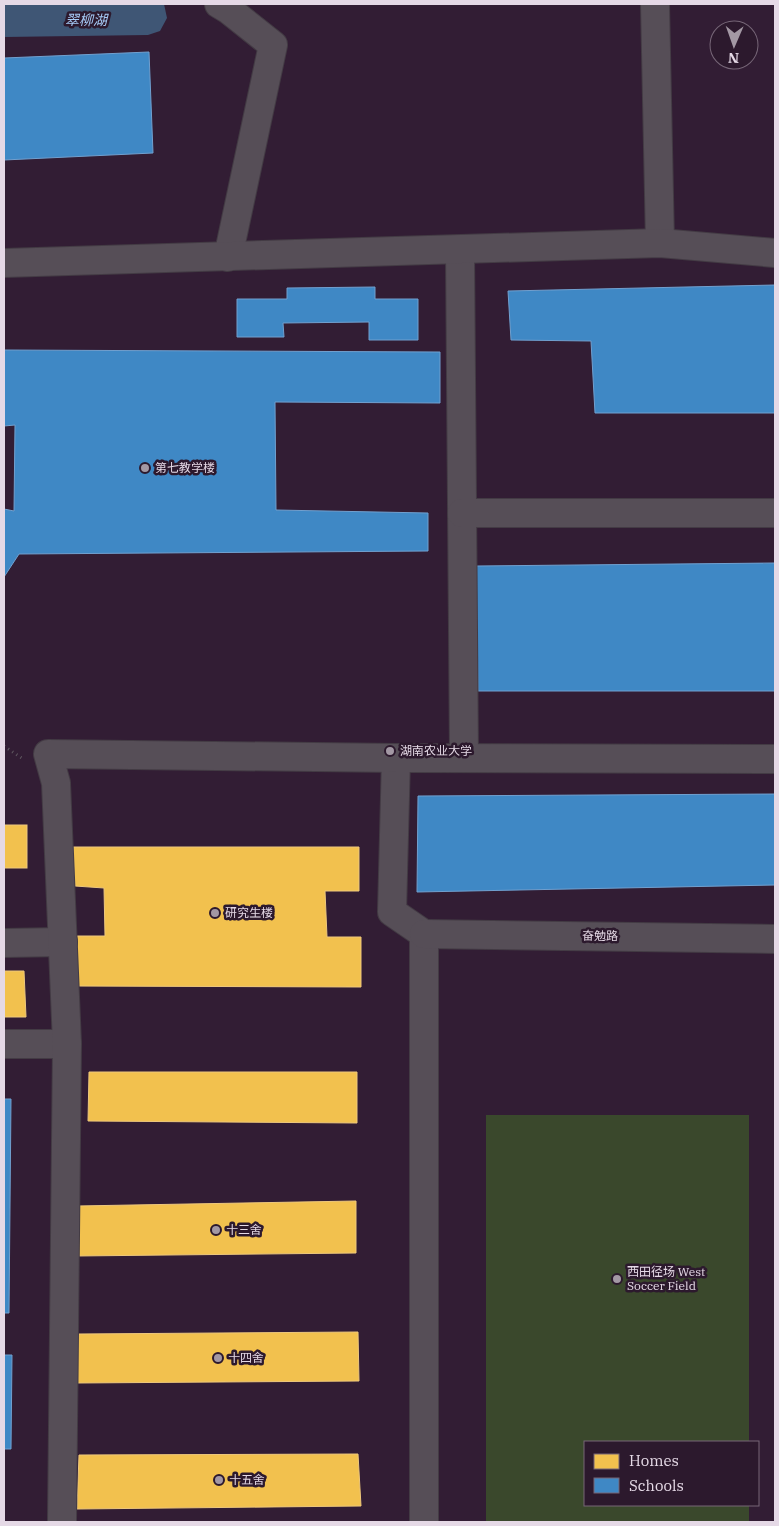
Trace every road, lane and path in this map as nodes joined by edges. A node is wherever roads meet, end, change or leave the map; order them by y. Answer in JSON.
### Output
{"nodes":[{"id":1,"x":219,"y":4,"type":"edge"},
{"id":2,"x":655,"y":4,"type":"edge"},
{"id":3,"x":660,"y":243,"type":"junction"},
{"id":4,"x":460,"y":250,"type":"junction"},
{"id":5,"x":775,"y":253,"type":"edge"},
{"id":6,"x":228,"y":257,"type":"junction"},
{"id":7,"x":4,"y":263,"type":"edge"},
{"id":8,"x":775,"y":513,"type":"edge"},
{"id":9,"x":462,"y":514,"type":"junction"},
{"id":10,"x":396,"y":758,"type":"junction"},
{"id":11,"x":464,"y":758,"type":"junction"},
{"id":12,"x":775,"y":759,"type":"edge"},
{"id":13,"x":424,"y":934,"type":"junction"},
{"id":14,"x":775,"y":940,"type":"edge"},
{"id":15,"x":63,"y":942,"type":"junction"},
{"id":16,"x":4,"y":943,"type":"edge"},
{"id":17,"x":4,"y":1044,"type":"edge"},
{"id":18,"x":67,"y":1044,"type":"junction"},
{"id":19,"x":62,"y":1522,"type":"edge"},
{"id":20,"x":424,"y":1522,"type":"edge"}],
"edges":[{"from":1,"to":6,"type":"street"},
{"from":2,"to":3,"type":"street"},
{"from":3,"to":4,"type":"street"},
{"from":3,"to":5,"type":"street"},
{"from":4,"to":6,"type":"street"},
{"from":4,"to":9,"type":"street"},
{"from":6,"to":7,"type":"street"},
{"from":8,"to":9,"type":"street"},
{"from":9,"to":11,"type":"street"},
{"from":10,"to":11,"type":"street"},
{"from":10,"to":13,"type":"street"},
{"from":10,"to":15,"type":"street"},
{"from":11,"to":12,"type":"street"},
{"from":13,"to":14,"type":"street","name":"奋勉路"},
{"from":13,"to":20,"type":"street"},
{"from":15,"to":16,"type":"street"},
{"from":15,"to":18,"type":"street"},
{"from":17,"to":18,"type":"street"},
{"from":18,"to":19,"type":"street"}]}
